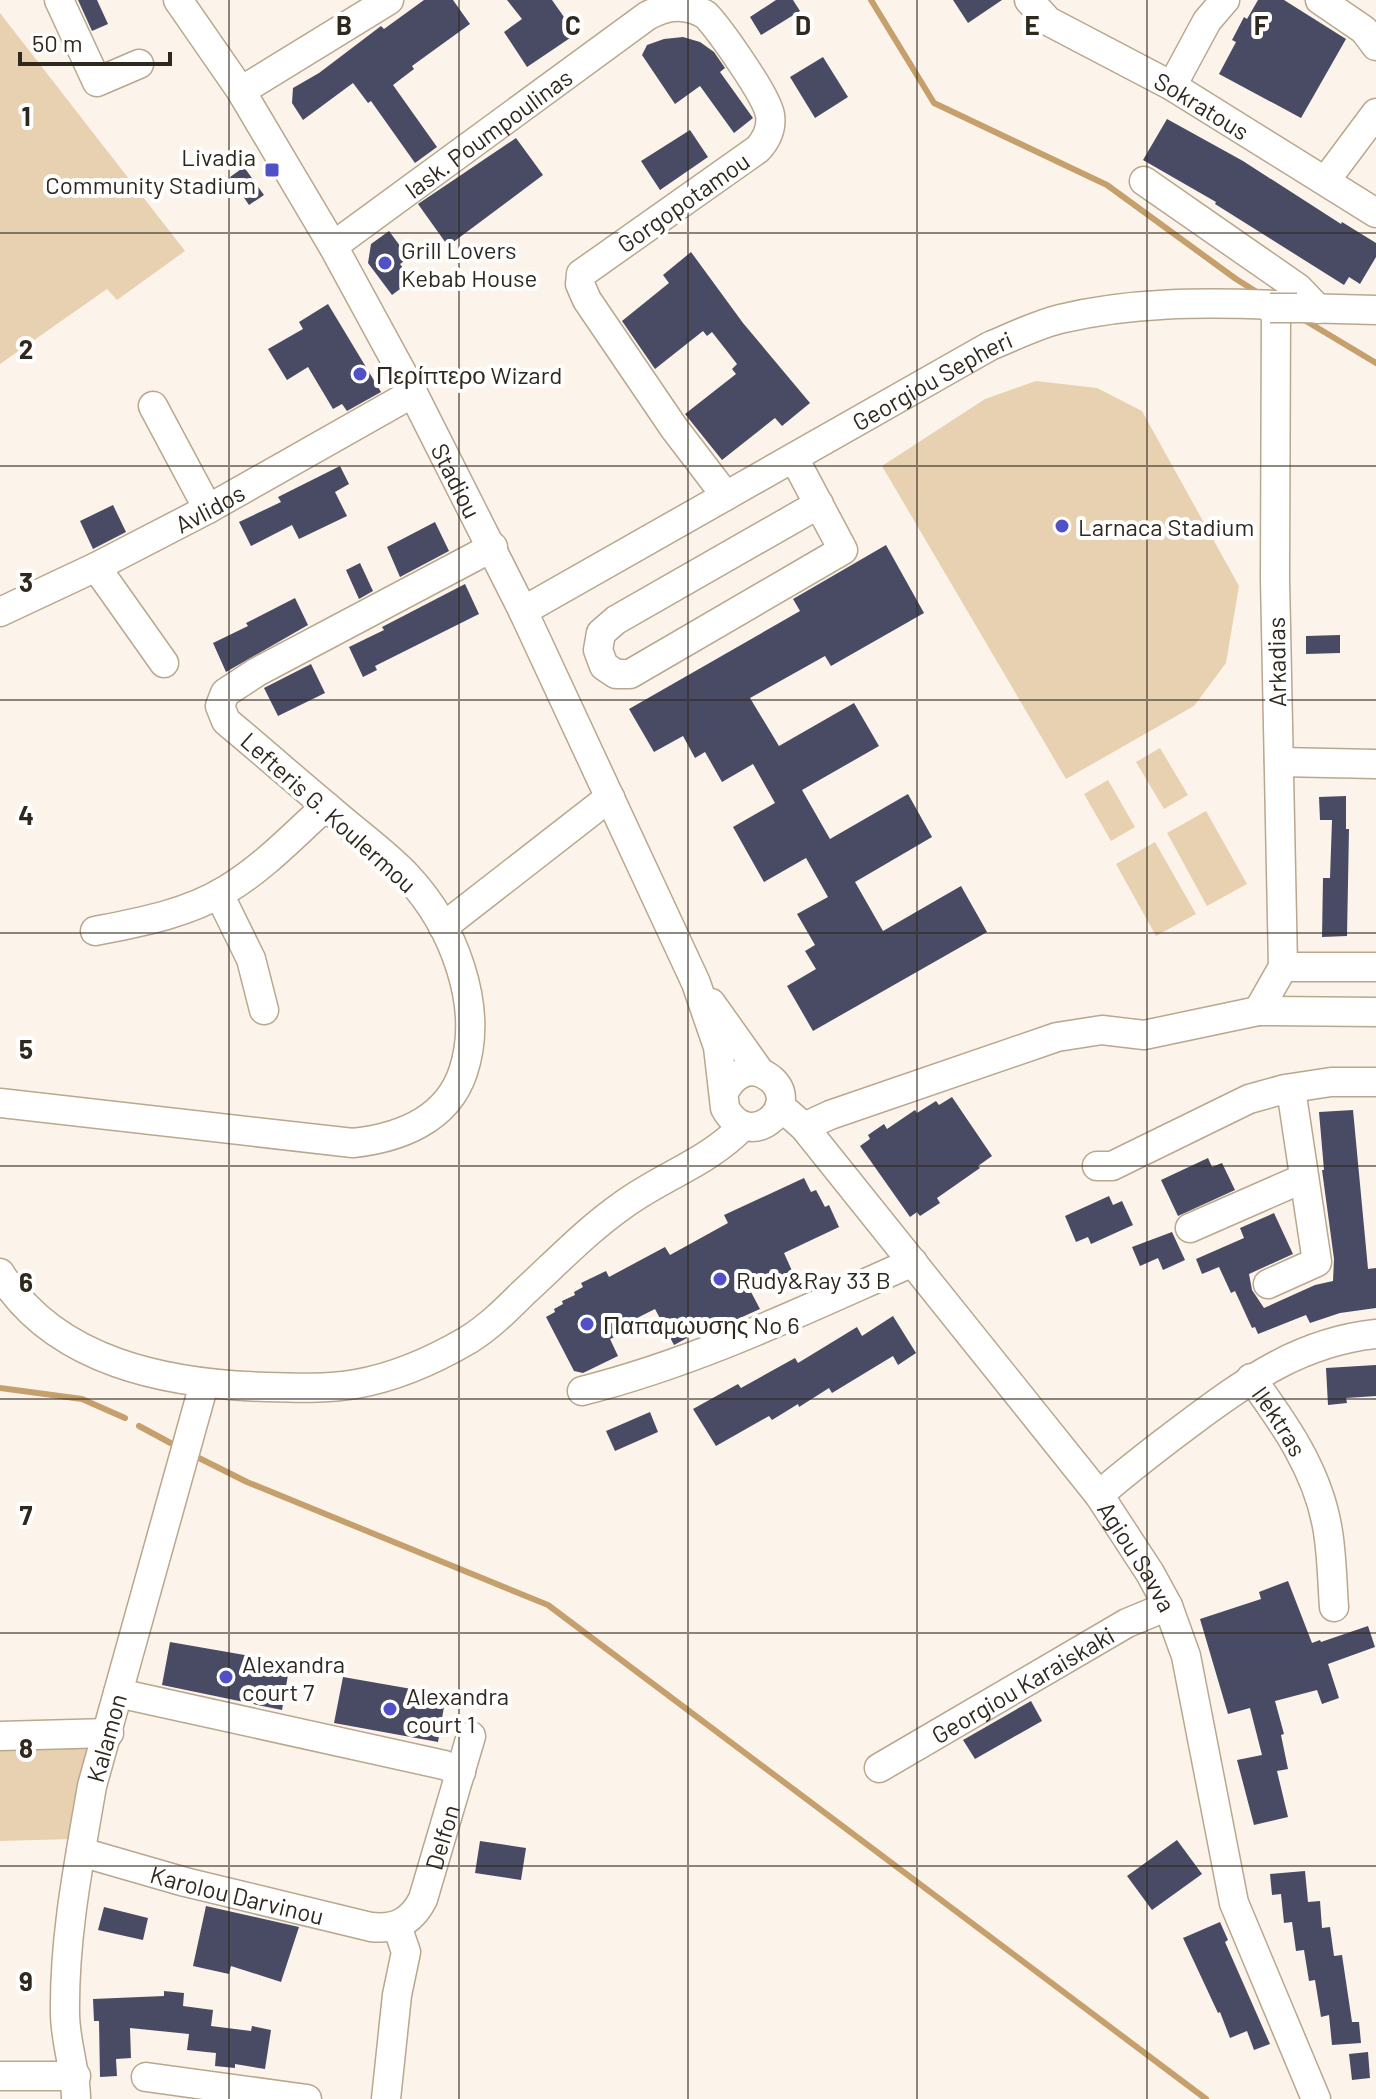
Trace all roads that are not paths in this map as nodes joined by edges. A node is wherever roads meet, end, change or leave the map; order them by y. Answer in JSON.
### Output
{"nodes":[{"id":1,"x":59,"y":0,"type":"edge"},
{"id":2,"x":178,"y":0,"type":"edge"},
{"id":3,"x":389,"y":0,"type":"edge"},
{"id":4,"x":1029,"y":0,"type":"edge"},
{"id":5,"x":1225,"y":0,"type":"edge"},
{"id":6,"x":1320,"y":0,"type":"edge"},
{"id":7,"x":1376,"y":46,"type":"edge"},
{"id":8,"x":139,"y":64,"type":"dead end"},
{"id":9,"x":1172,"y":86,"type":"junction"},
{"id":10,"x":241,"y":91,"type":"junction"},
{"id":11,"x":1376,"y":113,"type":"edge"},
{"id":12,"x":771,"y":120,"type":"joint"},
{"id":13,"x":1326,"y":180,"type":"junction"},
{"id":14,"x":1144,"y":181,"type":"dead end"},
{"id":15,"x":1376,"y":213,"type":"edge"},
{"id":16,"x":333,"y":246,"type":"junction"},
{"id":17,"x":1290,"y":308,"type":"junction"},
{"id":18,"x":1376,"y":310,"type":"edge"},
{"id":19,"x":413,"y":393,"type":"junction"},
{"id":20,"x":153,"y":406,"type":"dead end"},
{"id":21,"x":794,"y":458,"type":"junction"},
{"id":22,"x":726,"y":496,"type":"junction"},
{"id":23,"x":819,"y":504,"type":"junction"},
{"id":24,"x":208,"y":509,"type":"junction"},
{"id":25,"x":493,"y":547,"type":"junction"},
{"id":26,"x":96,"y":567,"type":"junction"},
{"id":27,"x":523,"y":611,"type":"junction"},
{"id":28,"x":0,"y":612,"type":"edge"},
{"id":29,"x":164,"y":663,"type":"dead end"},
{"id":30,"x":1279,"y":762,"type":"junction"},
{"id":31,"x":1376,"y":764,"type":"edge"},
{"id":32,"x":610,"y":797,"type":"junction"},
{"id":33,"x":326,"y":806,"type":"junction"},
{"id":34,"x":219,"y":894,"type":"junction"},
{"id":35,"x":443,"y":927,"type":"junction"},
{"id":36,"x":95,"y":931,"type":"dead end"},
{"id":37,"x":1283,"y":967,"type":"junction"},
{"id":38,"x":1376,"y":967,"type":"edge"},
{"id":39,"x":696,"y":983,"type":"junction"},
{"id":40,"x":264,"y":1010,"type":"dead end"},
{"id":41,"x":1258,"y":1011,"type":"junction"},
{"id":42,"x":1376,"y":1012,"type":"edge"},
{"id":43,"x":760,"y":1072,"type":"junction"},
{"id":44,"x":1376,"y":1082,"type":"edge"},
{"id":45,"x":1291,"y":1089,"type":"junction"},
{"id":46,"x":724,"y":1092,"type":"junction"},
{"id":47,"x":0,"y":1103,"type":"edge"},
{"id":48,"x":780,"y":1106,"type":"junction"},
{"id":49,"x":743,"y":1126,"type":"junction"},
{"id":50,"x":804,"y":1127,"type":"junction"},
{"id":51,"x":1097,"y":1166,"type":"dead end"},
{"id":52,"x":1304,"y":1178,"type":"junction"},
{"id":53,"x":1190,"y":1228,"type":"dead end"},
{"id":54,"x":913,"y":1262,"type":"junction"},
{"id":55,"x":0,"y":1273,"type":"edge"},
{"id":56,"x":1268,"y":1284,"type":"dead end"},
{"id":57,"x":1376,"y":1334,"type":"edge"},
{"id":58,"x":1251,"y":1378,"type":"junction"},
{"id":59,"x":204,"y":1384,"type":"junction"},
{"id":60,"x":582,"y":1391,"type":"dead end"},
{"id":61,"x":1099,"y":1495,"type":"junction"},
{"id":62,"x":1168,"y":1606,"type":"junction"},
{"id":63,"x":1334,"y":1607,"type":"dead end"},
{"id":64,"x":118,"y":1693,"type":"junction"},
{"id":65,"x":109,"y":1733,"type":"junction"},
{"id":66,"x":0,"y":1736,"type":"edge"},
{"id":67,"x":471,"y":1736,"type":"dead end"},
{"id":68,"x":879,"y":1768,"type":"dead end"},
{"id":69,"x":461,"y":1772,"type":"junction"},
{"id":70,"x":81,"y":1852,"type":"junction"},
{"id":71,"x":397,"y":1926,"type":"junction"},
{"id":72,"x":0,"y":2076,"type":"edge"},
{"id":73,"x":146,"y":2077,"type":"dead end"},
{"id":74,"x":76,"y":2087,"type":"edge"},
{"id":75,"x":307,"y":2099,"type":"edge"},
{"id":76,"x":386,"y":2099,"type":"edge"},
{"id":77,"x":1316,"y":2099,"type":"edge"}],
"edges":[{"from":1,"to":8,"type":"street"},
{"from":2,"to":10,"type":"street","name":"Stadiou"},
{"from":3,"to":10,"type":"street"},
{"from":4,"to":9,"type":"street","name":"Sokratous"},
{"from":5,"to":9,"type":"street"},
{"from":6,"to":7,"type":"street"},
{"from":9,"to":13,"type":"street","name":"Sokratous"},
{"from":10,"to":16,"type":"street","name":"Stadiou"},
{"from":11,"to":13,"type":"street"},
{"from":12,"to":16,"type":"street","name":"lask. Poumpoulinas"},
{"from":12,"to":22,"type":"street","name":"Gorgopotamou"},
{"from":13,"to":15,"type":"street","name":"Sokratous"},
{"from":14,"to":17,"type":"street"},
{"from":16,"to":19,"type":"street","name":"Stadiou"},
{"from":17,"to":18,"type":"street","name":"Georgiou Sepheri"},
{"from":17,"to":21,"type":"street","name":"Georgiou Sepheri"},
{"from":17,"to":30,"type":"street","name":"Arkadias"},
{"from":19,"to":24,"type":"street","name":"Avlidos"},
{"from":19,"to":25,"type":"street","name":"Stadiou"},
{"from":20,"to":24,"type":"street"},
{"from":21,"to":22,"type":"street","name":"Georgiou Sepheri"},
{"from":21,"to":23,"type":"street"},
{"from":22,"to":27,"type":"street","name":"Georgiou Sepheri"},
{"from":23,"to":23,"type":"street"},
{"from":24,"to":26,"type":"street","name":"Avlidos"},
{"from":25,"to":27,"type":"street","name":"Stadiou"},
{"from":25,"to":33,"type":"street","name":"Lefteris G. Koulermou"},
{"from":26,"to":28,"type":"street","name":"Avlidos"},
{"from":26,"to":29,"type":"street"},
{"from":27,"to":32,"type":"street","name":"Stadiou"},
{"from":30,"to":31,"type":"street"},
{"from":30,"to":37,"type":"street","name":"Arkadias"},
{"from":32,"to":35,"type":"street"},
{"from":32,"to":39,"type":"street","name":"Stadiou"},
{"from":33,"to":34,"type":"street"},
{"from":33,"to":35,"type":"street","name":"Lefteris G. Koulermou"},
{"from":34,"to":36,"type":"street"},
{"from":34,"to":40,"type":"street"},
{"from":35,"to":47,"type":"street","name":"Lefteris G. Koulermou"},
{"from":37,"to":38,"type":"street"},
{"from":37,"to":41,"type":"street"},
{"from":39,"to":43,"type":"street","name":"Stadiou"},
{"from":39,"to":46,"type":"street","name":"Stadiou"},
{"from":41,"to":42,"type":"street"},
{"from":41,"to":50,"type":"street"},
{"from":43,"to":46,"type":"street"},
{"from":43,"to":48,"type":"street"},
{"from":44,"to":45,"type":"street"},
{"from":45,"to":51,"type":"street"},
{"from":45,"to":52,"type":"street"},
{"from":46,"to":49,"type":"street"},
{"from":48,"to":49,"type":"street"},
{"from":48,"to":50,"type":"street","name":"Agiou Savva"},
{"from":49,"to":59,"type":"street"},
{"from":50,"to":54,"type":"street","name":"Agiou Savva"},
{"from":52,"to":53,"type":"street"},
{"from":52,"to":56,"type":"street"},
{"from":54,"to":60,"type":"street"},
{"from":54,"to":61,"type":"street","name":"Agiou Savva"},
{"from":55,"to":59,"type":"street"},
{"from":57,"to":58,"type":"street"},
{"from":58,"to":61,"type":"street","name":"Ilektras"},
{"from":58,"to":63,"type":"street","name":"Ilektras"},
{"from":59,"to":64,"type":"street","name":"Kalamon"},
{"from":61,"to":62,"type":"street","name":"Agiou Savva"},
{"from":62,"to":68,"type":"street","name":"Georgiou Karaiskaki"},
{"from":62,"to":77,"type":"street","name":"Agiou Savva"},
{"from":64,"to":65,"type":"street","name":"Kalamon"},
{"from":64,"to":69,"type":"street"},
{"from":65,"to":66,"type":"street"},
{"from":65,"to":70,"type":"street","name":"Kalamon"},
{"from":67,"to":69,"type":"street","name":"Delfon"},
{"from":69,"to":71,"type":"street","name":"Delfon"},
{"from":70,"to":71,"type":"street","name":"Karolou Darvinou"},
{"from":70,"to":74,"type":"street","name":"Kalamon"},
{"from":71,"to":76,"type":"street"},
{"from":72,"to":74,"type":"street"},
{"from":73,"to":75,"type":"street"}]}
